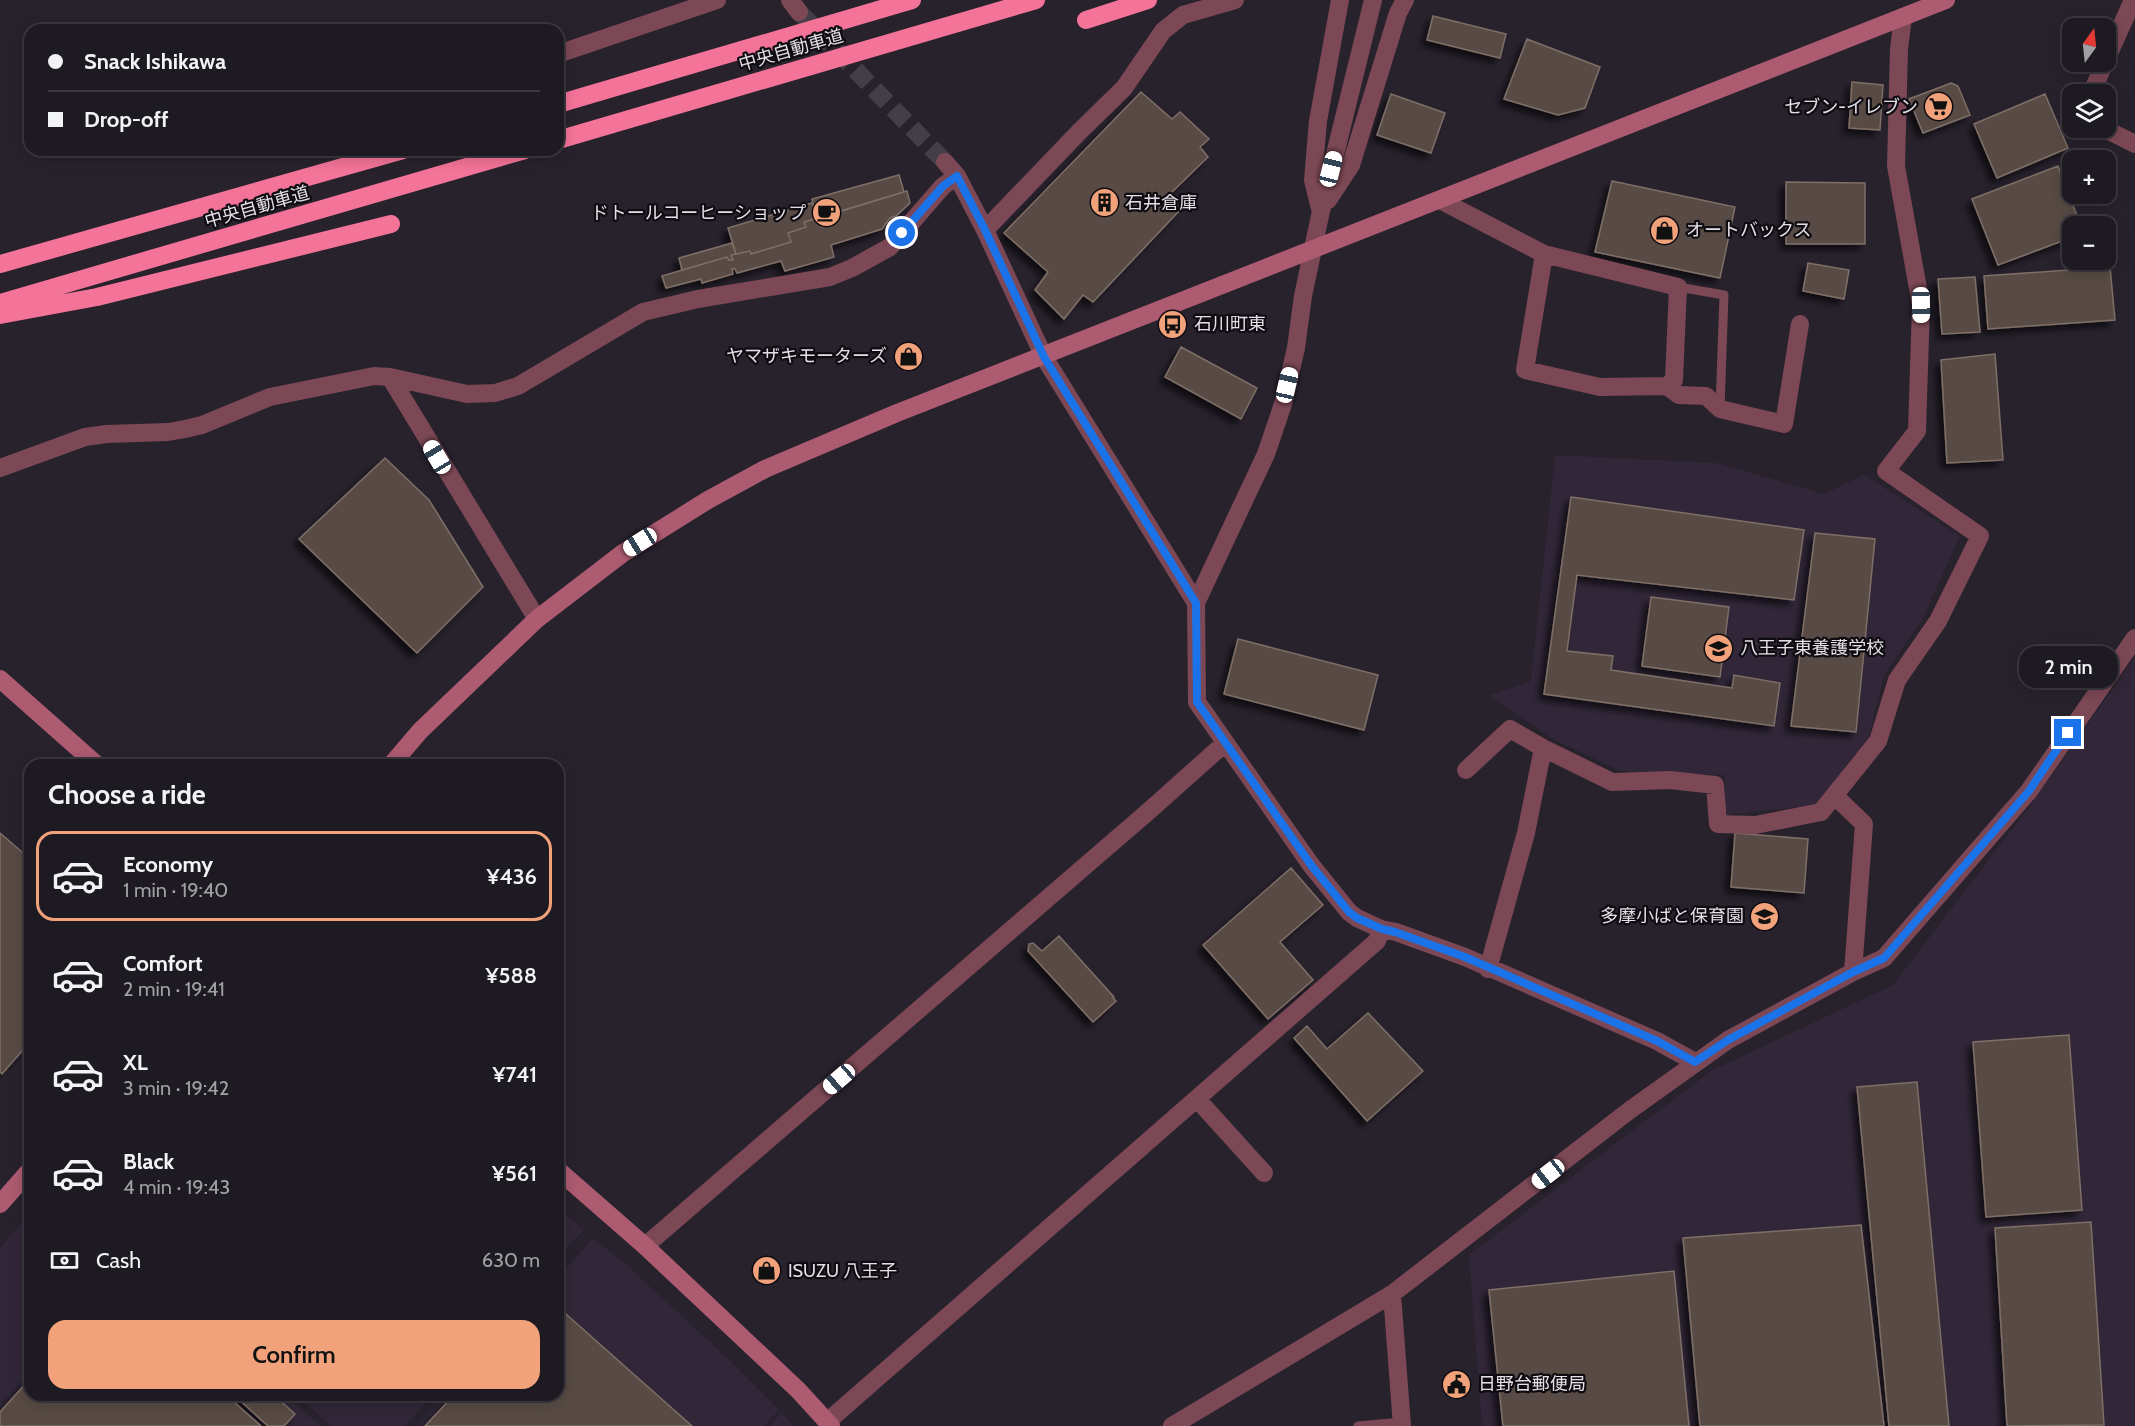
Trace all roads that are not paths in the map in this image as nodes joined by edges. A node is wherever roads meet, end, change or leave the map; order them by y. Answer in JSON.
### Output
{"nodes":[{"id":1,"x":717,"y":0,"type":"edge"},
{"id":2,"x":912,"y":0,"type":"edge"},
{"id":3,"x":1036,"y":0,"type":"edge"},
{"id":4,"x":1148,"y":0,"type":"edge"},
{"id":5,"x":1235,"y":0,"type":"edge"},
{"id":6,"x":1340,"y":0,"type":"edge"},
{"id":7,"x":1373,"y":0,"type":"edge"},
{"id":8,"x":1405,"y":0,"type":"edge"},
{"id":9,"x":2133,"y":0,"type":"edge"},
{"id":10,"x":1939,"y":1,"type":"edge"},
{"id":11,"x":1903,"y":17,"type":"junction"},
{"id":12,"x":1086,"y":20,"type":"dead end"},
{"id":13,"x":2116,"y":38,"type":"edge"},
{"id":14,"x":564,"y":52,"type":"edge"},
{"id":15,"x":564,"y":102,"type":"edge"},
{"id":16,"x":2116,"y":134,"type":"edge"},
{"id":17,"x":564,"y":138,"type":"edge"},
{"id":18,"x":2135,"y":144,"type":"edge"},
{"id":19,"x":382,"y":156,"type":"edge"},
{"id":20,"x":504,"y":156,"type":"edge"},
{"id":21,"x":945,"y":162,"type":"tunnel mouth"},
{"id":22,"x":957,"y":176,"type":"junction"},
{"id":23,"x":1440,"y":200,"type":"junction"},
{"id":24,"x":1321,"y":211,"type":"junction"},
{"id":25,"x":391,"y":224,"type":"dead end"},
{"id":26,"x":985,"y":230,"type":"junction"},
{"id":27,"x":1314,"y":248,"type":"junction"},
{"id":28,"x":1544,"y":254,"type":"junction"},
{"id":29,"x":0,"y":264,"type":"edge"},
{"id":30,"x":1678,"y":286,"type":"junction"},
{"id":31,"x":0,"y":303,"type":"edge"},
{"id":32,"x":0,"y":315,"type":"edge"},
{"id":33,"x":1800,"y":324,"type":"dead end"},
{"id":34,"x":1044,"y":357,"type":"junction"},
{"id":35,"x":390,"y":377,"type":"junction"},
{"id":36,"x":1667,"y":386,"type":"junction"},
{"id":37,"x":1720,"y":409,"type":"junction"},
{"id":38,"x":0,"y":468,"type":"edge"},
{"id":39,"x":1196,"y":603,"type":"junction"},
{"id":40,"x":537,"y":619,"type":"junction"},
{"id":41,"x":2135,"y":638,"type":"edge"},
{"id":42,"x":0,"y":680,"type":"edge"},
{"id":43,"x":1225,"y":743,"type":"junction"},
{"id":44,"x":1543,"y":748,"type":"junction"},
{"id":45,"x":90,"y":759,"type":"edge"},
{"id":46,"x":396,"y":759,"type":"edge"},
{"id":47,"x":1466,"y":770,"type":"dead end"},
{"id":48,"x":1835,"y":796,"type":"junction"},
{"id":49,"x":1382,"y":929,"type":"junction"},
{"id":50,"x":1488,"y":969,"type":"junction"},
{"id":51,"x":1853,"y":972,"type":"junction"},
{"id":52,"x":1695,"y":1062,"type":"junction"},
{"id":53,"x":1197,"y":1099,"type":"junction"},
{"id":54,"x":1264,"y":1173,"type":"dead end"},
{"id":55,"x":564,"y":1175,"type":"edge"},
{"id":56,"x":24,"y":1177,"type":"edge"},
{"id":57,"x":0,"y":1204,"type":"edge"},
{"id":58,"x":645,"y":1246,"type":"junction"},
{"id":59,"x":1392,"y":1294,"type":"junction"},
{"id":60,"x":830,"y":1424,"type":"edge"},
{"id":61,"x":1402,"y":1424,"type":"edge"},
{"id":62,"x":1172,"y":1426,"type":"edge"},
{"id":63,"x":1358,"y":1426,"type":"edge"}],
"edges":[{"from":1,"to":14,"type":"street"},
{"from":2,"to":15,"type":"highway","name":"中央自動車道"},
{"from":3,"to":17,"type":"highway","name":"中央自動車道"},
{"from":4,"to":12,"type":"highway"},
{"from":5,"to":26,"type":"street"},
{"from":6,"to":24,"type":"street"},
{"from":7,"to":24,"type":"street"},
{"from":8,"to":24,"type":"street"},
{"from":9,"to":13,"type":"street"},
{"from":10,"to":11,"type":"street"},
{"from":11,"to":23,"type":"street"},
{"from":11,"to":48,"type":"street"},
{"from":16,"to":18,"type":"street"},
{"from":19,"to":29,"type":"highway","name":"中央自動車道"},
{"from":20,"to":31,"type":"highway","name":"中央自動車道"},
{"from":21,"to":22,"type":"street"},
{"from":22,"to":26,"type":"street"},
{"from":22,"to":35,"type":"street"},
{"from":23,"to":27,"type":"street"},
{"from":23,"to":28,"type":"street"},
{"from":24,"to":27,"type":"street"},
{"from":25,"to":32,"type":"highway"},
{"from":26,"to":34,"type":"street"},
{"from":27,"to":34,"type":"street"},
{"from":27,"to":39,"type":"street"},
{"from":28,"to":30,"type":"street"},
{"from":28,"to":36,"type":"street"},
{"from":30,"to":36,"type":"street"},
{"from":30,"to":37,"type":"lane"},
{"from":33,"to":37,"type":"street"},
{"from":34,"to":39,"type":"street"},
{"from":34,"to":40,"type":"street"},
{"from":35,"to":38,"type":"street"},
{"from":35,"to":40,"type":"street"},
{"from":36,"to":37,"type":"street"},
{"from":39,"to":43,"type":"street"},
{"from":40,"to":46,"type":"street"},
{"from":41,"to":51,"type":"street"},
{"from":42,"to":45,"type":"street"},
{"from":43,"to":49,"type":"street"},
{"from":43,"to":58,"type":"street"},
{"from":44,"to":47,"type":"street"},
{"from":44,"to":48,"type":"street"},
{"from":44,"to":50,"type":"street"},
{"from":48,"to":51,"type":"street"},
{"from":49,"to":50,"type":"street"},
{"from":49,"to":53,"type":"street"},
{"from":50,"to":52,"type":"street"},
{"from":51,"to":52,"type":"street"},
{"from":52,"to":59,"type":"street"},
{"from":53,"to":54,"type":"street"},
{"from":53,"to":60,"type":"street"},
{"from":55,"to":58,"type":"street"},
{"from":56,"to":57,"type":"street"},
{"from":58,"to":60,"type":"street"},
{"from":59,"to":61,"type":"street"},
{"from":59,"to":62,"type":"street"},
{"from":61,"to":63,"type":"lane"}]}
